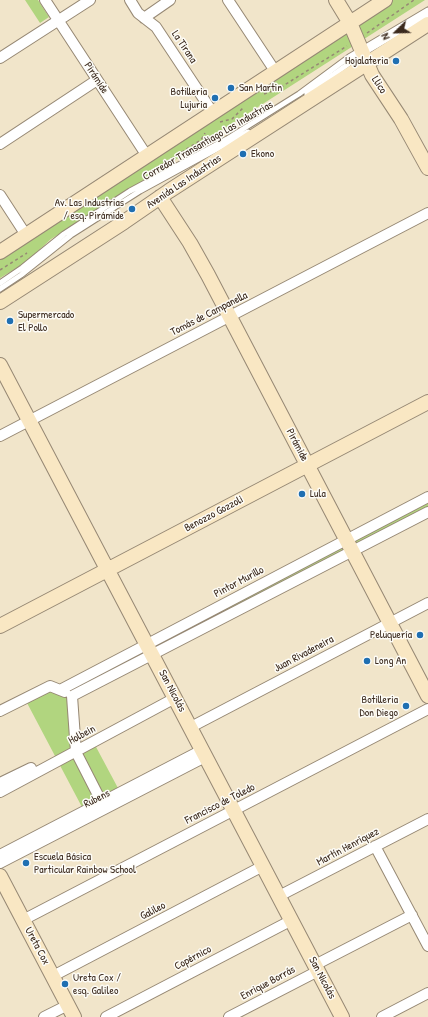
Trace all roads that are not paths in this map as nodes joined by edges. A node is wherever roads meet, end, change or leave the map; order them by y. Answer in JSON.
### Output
{"nodes":[{"id":1,"x":45,"y":0,"type":"edge"},
{"id":2,"x":90,"y":0,"type":"edge"},
{"id":3,"x":130,"y":0,"type":"edge"},
{"id":4,"x":170,"y":0,"type":"edge"},
{"id":5,"x":336,"y":0,"type":"edge"},
{"id":6,"x":385,"y":0,"type":"edge"},
{"id":7,"x":231,"y":1,"type":"edge"},
{"id":8,"x":428,"y":10,"type":"edge"},
{"id":9,"x":428,"y":15,"type":"edge"},
{"id":10,"x":144,"y":18,"type":"junction"},
{"id":11,"x":58,"y":20,"type":"junction"},
{"id":12,"x":350,"y":23,"type":"junction"},
{"id":13,"x":428,"y":24,"type":"edge"},
{"id":14,"x":362,"y":52,"type":"junction"},
{"id":15,"x":0,"y":58,"type":"edge"},
{"id":16,"x":275,"y":71,"type":"junction"},
{"id":17,"x":98,"y":80,"type":"junction"},
{"id":18,"x":215,"y":118,"type":"junction"},
{"id":19,"x":0,"y":144,"type":"edge"},
{"id":20,"x":147,"y":156,"type":"junction"},
{"id":21,"x":428,"y":168,"type":"edge"},
{"id":22,"x":0,"y":195,"type":"edge"},
{"id":23,"x":160,"y":197,"type":"junction"},
{"id":24,"x":428,"y":213,"type":"edge"},
{"id":25,"x":26,"y":235,"type":"junction"},
{"id":26,"x":0,"y":252,"type":"edge"},
{"id":27,"x":0,"y":283,"type":"edge"},
{"id":28,"x":0,"y":289,"type":"edge"},
{"id":29,"x":0,"y":302,"type":"edge"},
{"id":30,"x":230,"y":317,"type":"junction"},
{"id":31,"x":0,"y":365,"type":"edge"},
{"id":32,"x":428,"y":402,"type":"edge"},
{"id":33,"x":30,"y":420,"type":"junction"},
{"id":34,"x":0,"y":436,"type":"edge"},
{"id":35,"x":307,"y":465,"type":"junction"},
{"id":36,"x":428,"y":496,"type":"edge"},
{"id":37,"x":428,"y":512,"type":"edge"},
{"id":38,"x":349,"y":545,"type":"junction"},
{"id":39,"x":108,"y":569,"type":"junction"},
{"id":40,"x":428,"y":603,"type":"edge"},
{"id":41,"x":390,"y":623,"type":"junction"},
{"id":42,"x":0,"y":626,"type":"edge"},
{"id":43,"x":150,"y":649,"type":"junction"},
{"id":44,"x":60,"y":690,"type":"junction"},
{"id":45,"x":72,"y":696,"type":"junction"},
{"id":46,"x":428,"y":696,"type":"edge"},
{"id":47,"x":175,"y":698,"type":"junction"},
{"id":48,"x":428,"y":709,"type":"edge"},
{"id":49,"x":0,"y":711,"type":"edge"},
{"id":50,"x":191,"y":727,"type":"junction"},
{"id":51,"x":76,"y":749,"type":"junction"},
{"id":52,"x":204,"y":753,"type":"junction"},
{"id":53,"x":0,"y":783,"type":"edge"},
{"id":54,"x":0,"y":792,"type":"edge"},
{"id":55,"x":101,"y":801,"type":"junction"},
{"id":56,"x":234,"y":810,"type":"junction"},
{"id":57,"x":428,"y":818,"type":"edge"},
{"id":58,"x":375,"y":846,"type":"junction"},
{"id":59,"x":0,"y":854,"type":"edge"},
{"id":60,"x":0,"y":863,"type":"edge"},
{"id":61,"x":263,"y":866,"type":"junction"},
{"id":62,"x":0,"y":876,"type":"edge"},
{"id":63,"x":279,"y":896,"type":"junction"},
{"id":64,"x":412,"y":915,"type":"junction"},
{"id":65,"x":23,"y":920,"type":"junction"},
{"id":66,"x":292,"y":920,"type":"junction"},
{"id":67,"x":428,"y":946,"type":"edge"},
{"id":68,"x":318,"y":971,"type":"junction"},
{"id":69,"x":53,"y":976,"type":"junction"},
{"id":70,"x":428,"y":993,"type":"edge"},
{"id":71,"x":71,"y":1011,"type":"edge"},
{"id":72,"x":44,"y":1017,"type":"edge"},
{"id":73,"x":106,"y":1017,"type":"edge"},
{"id":74,"x":229,"y":1017,"type":"edge"},
{"id":75,"x":243,"y":1017,"type":"edge"},
{"id":76,"x":342,"y":1017,"type":"edge"},
{"id":77,"x":382,"y":1017,"type":"edge"}],
"edges":[{"from":1,"to":11,"type":"street","name":"Pirámide"},
{"from":2,"to":11,"type":"street"},
{"from":3,"to":10,"type":"street","name":"La Tirana"},
{"from":4,"to":10,"type":"street"},
{"from":5,"to":12,"type":"street","name":"Llico"},
{"from":6,"to":12,"type":"street"},
{"from":7,"to":16,"type":"street"},
{"from":8,"to":14,"type":"lane","name":"Corredor Transantiago Las Industrias"},
{"from":9,"to":14,"type":"lane","name":"Corredor Transantiago Las Industrias"},
{"from":10,"to":18,"type":"street","name":"La Tirana"},
{"from":11,"to":15,"type":"street"},
{"from":11,"to":17,"type":"street","name":"Pirámide"},
{"from":12,"to":14,"type":"street","name":"Llico"},
{"from":12,"to":16,"type":"street"},
{"from":13,"to":14,"type":"street","name":"Avenida Las Industrias"},
{"from":14,"to":21,"type":"street","name":"Llico"},
{"from":14,"to":23,"type":"street","name":"Avenida Las Industrias"},
{"from":14,"to":27,"type":"lane","name":"Corredor Transantiago Las Industrias"},
{"from":14,"to":28,"type":"lane","name":"Corredor Transantiago Las Industrias"},
{"from":16,"to":18,"type":"street"},
{"from":17,"to":19,"type":"street"},
{"from":17,"to":20,"type":"street","name":"Pirámide"},
{"from":18,"to":20,"type":"street"},
{"from":20,"to":25,"type":"street"},
{"from":22,"to":25,"type":"street"},
{"from":23,"to":29,"type":"street","name":"Avenida Las Industrias"},
{"from":23,"to":30,"type":"street","name":"Pirámide"},
{"from":24,"to":30,"type":"street","name":"Tomás de Campanella"},
{"from":25,"to":26,"type":"street"},
{"from":30,"to":33,"type":"street","name":"Tomás de Campanella"},
{"from":30,"to":35,"type":"street","name":"Pirámide"},
{"from":31,"to":33,"type":"street","name":"San Nicolás"},
{"from":32,"to":35,"type":"street","name":"Benozzo Gozzoli"},
{"from":33,"to":34,"type":"street","name":"Tomás de Campanella"},
{"from":33,"to":39,"type":"street","name":"San Nicolás"},
{"from":35,"to":38,"type":"street","name":"Pirámide"},
{"from":35,"to":39,"type":"street","name":"Benozzo Gozzoli"},
{"from":36,"to":38,"type":"street"},
{"from":37,"to":38,"type":"street"},
{"from":38,"to":41,"type":"street","name":"Pirámide"},
{"from":38,"to":43,"type":"street"},
{"from":39,"to":42,"type":"street","name":"Benozzo Gozzoli"},
{"from":39,"to":43,"type":"street","name":"San Nicolás"},
{"from":40,"to":41,"type":"street","name":"Juan Rivadeneira"},
{"from":41,"to":46,"type":"street","name":"Pirámide"},
{"from":41,"to":50,"type":"street","name":"Juan Rivadeneira"},
{"from":43,"to":44,"type":"street"},
{"from":43,"to":45,"type":"street"},
{"from":43,"to":47,"type":"street","name":"San Nicolás"},
{"from":44,"to":45,"type":"street"},
{"from":44,"to":49,"type":"street"},
{"from":45,"to":51,"type":"street"},
{"from":47,"to":50,"type":"street","name":"San Nicolás"},
{"from":47,"to":51,"type":"street","name":"Holbein"},
{"from":48,"to":56,"type":"street","name":"Francisco de Toledo"},
{"from":50,"to":52,"type":"street","name":"San Nicolás"},
{"from":51,"to":53,"type":"street","name":"Holbein"},
{"from":51,"to":54,"type":"street","name":"Holbein"},
{"from":51,"to":55,"type":"street"},
{"from":52,"to":55,"type":"street","name":"Rubens"},
{"from":52,"to":56,"type":"street","name":"San Nicolás"},
{"from":52,"to":60,"type":"street","name":"Rubens"},
{"from":55,"to":59,"type":"street","name":"Rubens"},
{"from":56,"to":61,"type":"street","name":"San Nicolás"},
{"from":56,"to":65,"type":"street","name":"Francisco de Toledo"},
{"from":57,"to":58,"type":"street","name":"Martín Henríquez"},
{"from":58,"to":63,"type":"street","name":"Martín Henríquez"},
{"from":58,"to":64,"type":"street"},
{"from":61,"to":63,"type":"street","name":"San Nicolás"},
{"from":61,"to":69,"type":"street","name":"Galileo"},
{"from":62,"to":65,"type":"street","name":"Ureta Cox"},
{"from":63,"to":66,"type":"street","name":"San Nicolás"},
{"from":64,"to":67,"type":"street"},
{"from":64,"to":68,"type":"street"},
{"from":65,"to":69,"type":"street","name":"Ureta Cox"},
{"from":66,"to":68,"type":"street","name":"San Nicolás"},
{"from":66,"to":73,"type":"street","name":"Copérnico"},
{"from":68,"to":74,"type":"street","name":"Enrique Borrás"},
{"from":68,"to":75,"type":"street","name":"Enrique Borrás"},
{"from":68,"to":76,"type":"street","name":"San Nicolás"},
{"from":69,"to":71,"type":"street","name":"Ureta Cox"},
{"from":70,"to":77,"type":"street"},
{"from":71,"to":72,"type":"street"}]}
